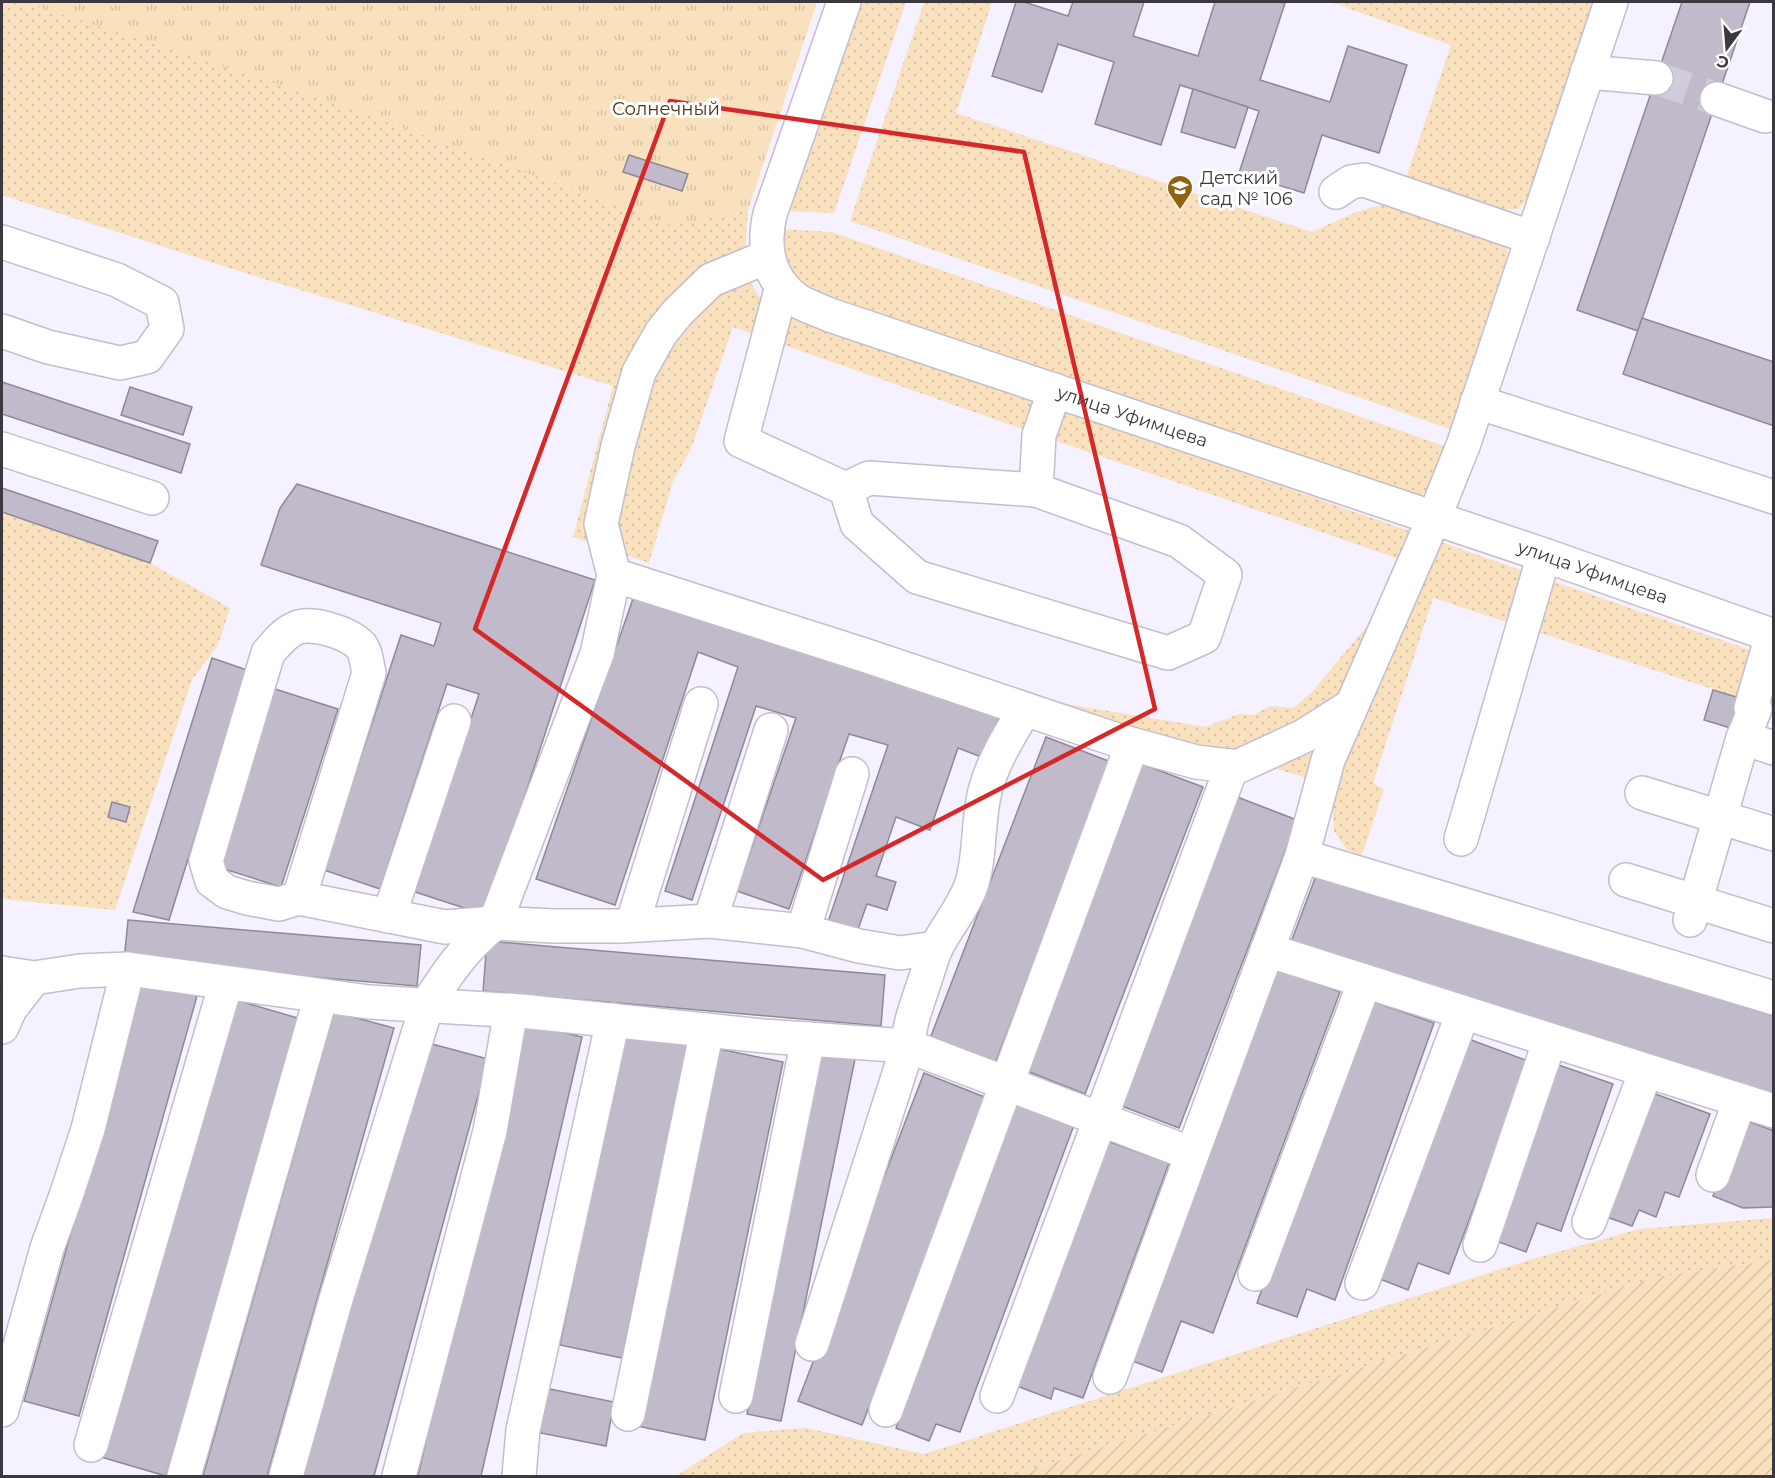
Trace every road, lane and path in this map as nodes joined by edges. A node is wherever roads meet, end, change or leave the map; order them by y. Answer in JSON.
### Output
{"nodes":[{"id":1,"x":844,"y":2,"type":"edge"},
{"id":2,"x":1611,"y":2,"type":"edge"},
{"id":3,"x":1587,"y":72,"type":"junction"},
{"id":4,"x":1656,"y":78,"type":"tunnel mouth"},
{"id":5,"x":1717,"y":99,"type":"tunnel mouth"},
{"id":6,"x":1765,"y":116,"type":"dead end"},
{"id":7,"x":1336,"y":192,"type":"dead end"},
{"id":8,"x":1533,"y":238,"type":"junction"},
{"id":9,"x":2,"y":242,"type":"edge"},
{"id":10,"x":767,"y":257,"type":"junction"},
{"id":11,"x":782,"y":286,"type":"junction"},
{"id":12,"x":2,"y":331,"type":"edge"},
{"id":13,"x":1055,"y":390,"type":"junction"},
{"id":14,"x":1478,"y":402,"type":"junction"},
{"id":15,"x":2,"y":449,"type":"edge"},
{"id":16,"x":846,"y":489,"type":"junction"},
{"id":17,"x":1036,"y":490,"type":"junction"},
{"id":18,"x":1773,"y":497,"type":"edge"},
{"id":19,"x":152,"y":498,"type":"dead end"},
{"id":20,"x":1434,"y":519,"type":"junction"},
{"id":21,"x":1544,"y":555,"type":"junction"},
{"id":22,"x":614,"y":574,"type":"junction"},
{"id":23,"x":1773,"y":635,"type":"edge"},
{"id":24,"x":701,"y":704,"type":"dead end"},
{"id":25,"x":1351,"y":706,"type":"junction"},
{"id":26,"x":1025,"y":709,"type":"junction"},
{"id":27,"x":454,"y":721,"type":"dead end"},
{"id":28,"x":771,"y":730,"type":"dead end"},
{"id":29,"x":1743,"y":738,"type":"junction"},
{"id":30,"x":1132,"y":745,"type":"junction"},
{"id":31,"x":1773,"y":748,"type":"edge"},
{"id":32,"x":1232,"y":766,"type":"junction"},
{"id":33,"x":852,"y":774,"type":"dead end"},
{"id":34,"x":1642,"y":793,"type":"dead end"},
{"id":35,"x":1720,"y":817,"type":"junction"},
{"id":36,"x":1773,"y":834,"type":"edge"},
{"id":37,"x":1461,"y":839,"type":"dead end"},
{"id":38,"x":1302,"y":856,"type":"junction"},
{"id":39,"x":1626,"y":880,"type":"dead end"},
{"id":40,"x":299,"y":898,"type":"junction"},
{"id":41,"x":1693,"y":910,"type":"junction"},
{"id":42,"x":389,"y":916,"type":"junction"},
{"id":43,"x":710,"y":921,"type":"junction"},
{"id":44,"x":495,"y":923,"type":"junction"},
{"id":45,"x":632,"y":925,"type":"junction"},
{"id":46,"x":1773,"y":926,"type":"edge"},
{"id":47,"x":803,"y":931,"type":"junction"},
{"id":48,"x":936,"y":948,"type":"junction"},
{"id":49,"x":1267,"y":950,"type":"junction"},
{"id":50,"x":128,"y":969,"type":"junction"},
{"id":51,"x":2,"y":973,"type":"edge"},
{"id":52,"x":34,"y":978,"type":"junction"},
{"id":53,"x":1365,"y":981,"type":"junction"},
{"id":54,"x":226,"y":983,"type":"junction"},
{"id":55,"x":321,"y":996,"type":"junction"},
{"id":56,"x":1773,"y":998,"type":"edge"},
{"id":57,"x":427,"y":1005,"type":"junction"},
{"id":58,"x":512,"y":1010,"type":"junction"},
{"id":59,"x":1463,"y":1013,"type":"junction"},
{"id":60,"x":613,"y":1020,"type":"junction"},
{"id":61,"x":2,"y":1028,"type":"edge"},
{"id":62,"x":707,"y":1030,"type":"junction"},
{"id":63,"x":808,"y":1039,"type":"junction"},
{"id":64,"x":1550,"y":1040,"type":"junction"},
{"id":65,"x":908,"y":1046,"type":"junction"},
{"id":66,"x":1646,"y":1071,"type":"junction"},
{"id":67,"x":1006,"y":1083,"type":"junction"},
{"id":68,"x":1740,"y":1100,"type":"junction"},
{"id":69,"x":1773,"y":1111,"type":"edge"},
{"id":70,"x":1101,"y":1118,"type":"junction"},
{"id":71,"x":1192,"y":1154,"type":"junction"},
{"id":72,"x":1713,"y":1175,"type":"dead end"},
{"id":73,"x":1588,"y":1222,"type":"dead end"},
{"id":74,"x":1480,"y":1245,"type":"dead end"},
{"id":75,"x":1255,"y":1274,"type":"dead end"},
{"id":76,"x":1362,"y":1283,"type":"dead end"},
{"id":77,"x":812,"y":1344,"type":"dead end"},
{"id":78,"x":1110,"y":1377,"type":"dead end"},
{"id":79,"x":736,"y":1396,"type":"dead end"},
{"id":80,"x":997,"y":1396,"type":"dead end"},
{"id":81,"x":2,"y":1410,"type":"edge"},
{"id":82,"x":886,"y":1410,"type":"dead end"},
{"id":83,"x":628,"y":1414,"type":"dead end"},
{"id":84,"x":91,"y":1445,"type":"dead end"},
{"id":85,"x":184,"y":1476,"type":"edge"},
{"id":86,"x":286,"y":1476,"type":"edge"},
{"id":87,"x":399,"y":1476,"type":"edge"},
{"id":88,"x":519,"y":1476,"type":"edge"}],
"edges":[{"from":1,"to":10,"type":"street","name":"улица Уфимцева"},
{"from":2,"to":3,"type":"street"},
{"from":3,"to":4,"type":"street"},
{"from":3,"to":8,"type":"street"},
{"from":5,"to":6,"type":"street"},
{"from":7,"to":8,"type":"street"},
{"from":8,"to":14,"type":"street"},
{"from":9,"to":12,"type":"street"},
{"from":10,"to":11,"type":"street","name":"улица Уфимцева"},
{"from":10,"to":22,"type":"street"},
{"from":11,"to":13,"type":"street","name":"улица Уфимцева"},
{"from":11,"to":16,"type":"street"},
{"from":13,"to":17,"type":"street"},
{"from":13,"to":20,"type":"street","name":"улица Уфимцева"},
{"from":14,"to":18,"type":"street"},
{"from":14,"to":20,"type":"street"},
{"from":15,"to":19,"type":"street"},
{"from":16,"to":17,"type":"street"},
{"from":16,"to":17,"type":"street"},
{"from":20,"to":21,"type":"street","name":"улица Уфимцева"},
{"from":20,"to":25,"type":"street"},
{"from":21,"to":23,"type":"street","name":"улица Уфимцева"},
{"from":21,"to":37,"type":"street"},
{"from":22,"to":26,"type":"street"},
{"from":22,"to":44,"type":"street"},
{"from":23,"to":29,"type":"street"},
{"from":24,"to":45,"type":"street"},
{"from":25,"to":32,"type":"street"},
{"from":25,"to":38,"type":"street"},
{"from":26,"to":30,"type":"street"},
{"from":26,"to":48,"type":"street"},
{"from":27,"to":42,"type":"street"},
{"from":28,"to":43,"type":"street"},
{"from":29,"to":31,"type":"street"},
{"from":29,"to":35,"type":"street"},
{"from":30,"to":32,"type":"street"},
{"from":30,"to":67,"type":"street"},
{"from":32,"to":70,"type":"street"},
{"from":33,"to":47,"type":"street"},
{"from":34,"to":35,"type":"street"},
{"from":35,"to":36,"type":"street"},
{"from":35,"to":41,"type":"street"},
{"from":38,"to":49,"type":"street"},
{"from":38,"to":56,"type":"street"},
{"from":39,"to":41,"type":"street"},
{"from":40,"to":40,"type":"street"},
{"from":40,"to":42,"type":"street"},
{"from":41,"to":46,"type":"street"},
{"from":42,"to":44,"type":"street"},
{"from":43,"to":45,"type":"street"},
{"from":43,"to":47,"type":"street"},
{"from":44,"to":45,"type":"street"},
{"from":44,"to":57,"type":"street"},
{"from":47,"to":48,"type":"street"},
{"from":48,"to":65,"type":"street"},
{"from":49,"to":53,"type":"street"},
{"from":49,"to":71,"type":"street"},
{"from":50,"to":52,"type":"street"},
{"from":50,"to":54,"type":"street"},
{"from":50,"to":81,"type":"street"},
{"from":51,"to":52,"type":"street"},
{"from":52,"to":61,"type":"street"},
{"from":53,"to":59,"type":"street"},
{"from":53,"to":75,"type":"street"},
{"from":54,"to":55,"type":"street"},
{"from":54,"to":84,"type":"street"},
{"from":55,"to":57,"type":"street"},
{"from":55,"to":85,"type":"street"},
{"from":57,"to":58,"type":"street"},
{"from":57,"to":86,"type":"street"},
{"from":58,"to":60,"type":"street"},
{"from":58,"to":87,"type":"street"},
{"from":59,"to":64,"type":"street"},
{"from":59,"to":76,"type":"street"},
{"from":60,"to":62,"type":"street"},
{"from":60,"to":88,"type":"street"},
{"from":62,"to":63,"type":"street"},
{"from":62,"to":83,"type":"street"},
{"from":63,"to":65,"type":"street"},
{"from":63,"to":79,"type":"street"},
{"from":64,"to":66,"type":"street"},
{"from":64,"to":74,"type":"street"},
{"from":65,"to":67,"type":"street"},
{"from":65,"to":77,"type":"street"},
{"from":66,"to":68,"type":"street"},
{"from":66,"to":73,"type":"street"},
{"from":67,"to":70,"type":"street"},
{"from":67,"to":82,"type":"street"},
{"from":68,"to":69,"type":"street"},
{"from":68,"to":72,"type":"street"},
{"from":70,"to":71,"type":"street"},
{"from":70,"to":80,"type":"street"},
{"from":71,"to":78,"type":"street"}]}
